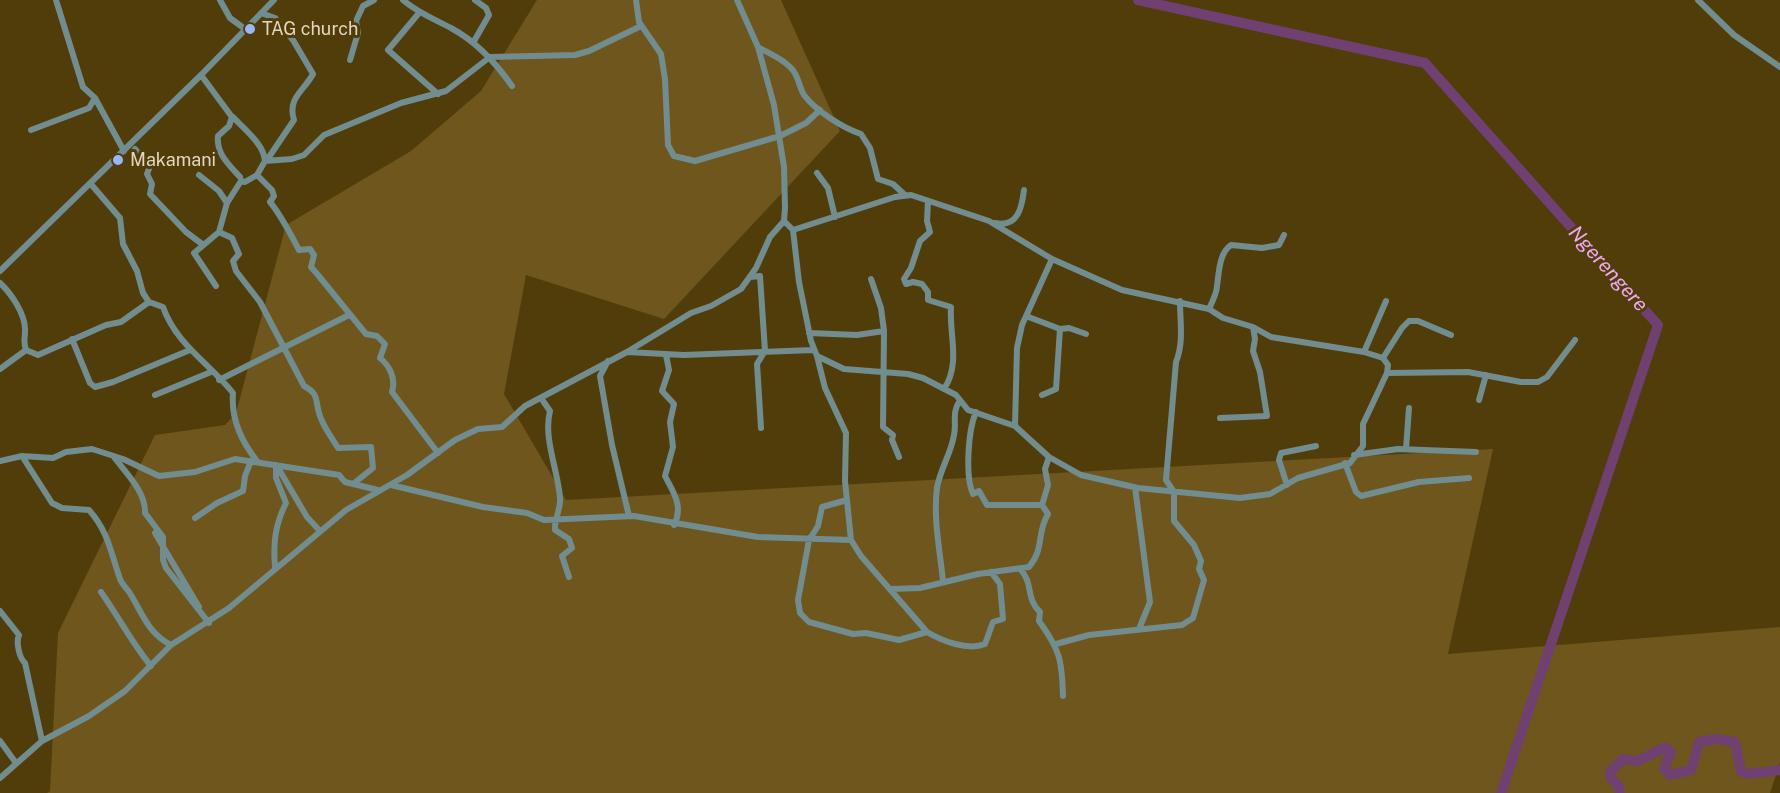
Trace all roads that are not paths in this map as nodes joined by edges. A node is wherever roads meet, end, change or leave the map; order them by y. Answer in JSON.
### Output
{"nodes":[{"id":1,"x":56,"y":0,"type":"edge"},
{"id":2,"x":220,"y":0,"type":"edge"},
{"id":3,"x":274,"y":0,"type":"edge"},
{"id":4,"x":374,"y":0,"type":"edge"},
{"id":5,"x":403,"y":0,"type":"edge"},
{"id":6,"x":475,"y":0,"type":"edge"},
{"id":7,"x":636,"y":0,"type":"edge"},
{"id":8,"x":737,"y":0,"type":"edge"},
{"id":9,"x":1698,"y":0,"type":"edge"},
{"id":10,"x":261,"y":13,"type":"junction"},
{"id":11,"x":419,"y":13,"type":"junction"},
{"id":12,"x":641,"y":26,"type":"junction"},
{"id":13,"x":245,"y":29,"type":"junction"},
{"id":14,"x":473,"y":43,"type":"junction"},
{"id":15,"x":758,"y":47,"type":"junction"},
{"id":16,"x":490,"y":57,"type":"junction"},
{"id":17,"x":350,"y":60,"type":"dead end"},
{"id":18,"x":1780,"y":67,"type":"edge"},
{"id":19,"x":201,"y":75,"type":"junction"},
{"id":20,"x":512,"y":86,"type":"dead end"},
{"id":21,"x":438,"y":94,"type":"junction"},
{"id":22,"x":95,"y":98,"type":"junction"},
{"id":23,"x":820,"y":110,"type":"junction"},
{"id":24,"x":232,"y":117,"type":"junction"},
{"id":25,"x":31,"y":130,"type":"dead end"},
{"id":26,"x":780,"y":136,"type":"junction"},
{"id":27,"x":135,"y":148,"type":"dead end"},
{"id":28,"x":124,"y":150,"type":"junction"},
{"id":29,"x":266,"y":160,"type":"junction"},
{"id":30,"x":817,"y":174,"type":"dead end"},
{"id":31,"x":199,"y":175,"type":"dead end"},
{"id":32,"x":257,"y":175,"type":"junction"},
{"id":33,"x":240,"y":177,"type":"dead end"},
{"id":34,"x":90,"y":183,"type":"junction"},
{"id":35,"x":1024,"y":190,"type":"dead end"},
{"id":36,"x":905,"y":195,"type":"junction"},
{"id":37,"x":928,"y":201,"type":"junction"},
{"id":38,"x":227,"y":203,"type":"junction"},
{"id":39,"x":834,"y":217,"type":"junction"},
{"id":40,"x":784,"y":220,"type":"junction"},
{"id":41,"x":989,"y":221,"type":"junction"},
{"id":42,"x":793,"y":230,"type":"junction"},
{"id":43,"x":219,"y":232,"type":"junction"},
{"id":44,"x":1284,"y":235,"type":"dead end"},
{"id":45,"x":202,"y":244,"type":"junction"},
{"id":46,"x":1052,"y":259,"type":"junction"},
{"id":47,"x":0,"y":271,"type":"edge"},
{"id":48,"x":750,"y":277,"type":"junction"},
{"id":49,"x":871,"y":279,"type":"dead end"},
{"id":50,"x":0,"y":284,"type":"edge"},
{"id":51,"x":216,"y":286,"type":"dead end"},
{"id":52,"x":1180,"y":301,"type":"junction"},
{"id":53,"x":1386,"y":301,"type":"dead end"},
{"id":54,"x":149,"y":302,"type":"junction"},
{"id":55,"x":1209,"y":309,"type":"junction"},
{"id":56,"x":349,"y":315,"type":"junction"},
{"id":57,"x":1026,"y":316,"type":"junction"},
{"id":58,"x":1253,"y":327,"type":"junction"},
{"id":59,"x":1060,"y":329,"type":"junction"},
{"id":60,"x":884,"y":332,"type":"junction"},
{"id":61,"x":809,"y":333,"type":"junction"},
{"id":62,"x":1086,"y":334,"type":"dead end"},
{"id":63,"x":1451,"y":335,"type":"dead end"},
{"id":64,"x":72,"y":339,"type":"junction"},
{"id":65,"x":1575,"y":339,"type":"dead end"},
{"id":66,"x":282,"y":348,"type":"junction"},
{"id":67,"x":26,"y":350,"type":"junction"},
{"id":68,"x":190,"y":350,"type":"junction"},
{"id":69,"x":765,"y":351,"type":"junction"},
{"id":70,"x":627,"y":352,"type":"junction"},
{"id":71,"x":815,"y":352,"type":"junction"},
{"id":72,"x":1364,"y":352,"type":"junction"},
{"id":73,"x":666,"y":355,"type":"junction"},
{"id":74,"x":1383,"y":358,"type":"junction"},
{"id":75,"x":608,"y":361,"type":"junction"},
{"id":76,"x":0,"y":369,"type":"edge"},
{"id":77,"x":883,"y":371,"type":"junction"},
{"id":78,"x":212,"y":372,"type":"junction"},
{"id":79,"x":1387,"y":373,"type":"junction"},
{"id":80,"x":1486,"y":375,"type":"junction"},
{"id":81,"x":219,"y":380,"type":"junction"},
{"id":82,"x":944,"y":389,"type":"junction"},
{"id":83,"x":155,"y":395,"type":"dead end"},
{"id":84,"x":1042,"y":395,"type":"dead end"},
{"id":85,"x":541,"y":398,"type":"junction"},
{"id":86,"x":960,"y":400,"type":"junction"},
{"id":87,"x":1479,"y":400,"type":"dead end"},
{"id":88,"x":1409,"y":408,"type":"dead end"},
{"id":89,"x":1017,"y":411,"type":"junction"},
{"id":90,"x":976,"y":412,"type":"junction"},
{"id":91,"x":1220,"y":418,"type":"dead end"},
{"id":92,"x":996,"y":421,"type":"junction"},
{"id":93,"x":1015,"y":426,"type":"junction"},
{"id":94,"x":761,"y":428,"type":"dead end"},
{"id":95,"x":1316,"y":446,"type":"dead end"},
{"id":96,"x":1406,"y":449,"type":"junction"},
{"id":97,"x":1476,"y":452,"type":"dead end"},
{"id":98,"x":438,"y":453,"type":"junction"},
{"id":99,"x":1354,"y":455,"type":"junction"},
{"id":100,"x":22,"y":456,"type":"junction"},
{"id":101,"x":114,"y":456,"type":"junction"},
{"id":102,"x":899,"y":457,"type":"dead end"},
{"id":103,"x":1049,"y":457,"type":"junction"},
{"id":104,"x":254,"y":461,"type":"junction"},
{"id":105,"x":0,"y":462,"type":"edge"},
{"id":106,"x":1345,"y":463,"type":"junction"},
{"id":107,"x":276,"y":465,"type":"junction"},
{"id":108,"x":1469,"y":478,"type":"dead end"},
{"id":109,"x":353,"y":484,"type":"junction"},
{"id":110,"x":390,"y":485,"type":"junction"},
{"id":111,"x":1287,"y":485,"type":"junction"},
{"id":112,"x":1135,"y":488,"type":"junction"},
{"id":113,"x":378,"y":490,"type":"junction"},
{"id":114,"x":1174,"y":492,"type":"junction"},
{"id":115,"x":847,"y":500,"type":"junction"},
{"id":116,"x":1042,"y":505,"type":"junction"},
{"id":117,"x":629,"y":516,"type":"junction"},
{"id":118,"x":195,"y":518,"type":"dead end"},
{"id":119,"x":555,"y":520,"type":"junction"},
{"id":120,"x":674,"y":525,"type":"junction"},
{"id":121,"x":320,"y":531,"type":"junction"},
{"id":122,"x":155,"y":533,"type":"dead end"},
{"id":123,"x":809,"y":540,"type":"junction"},
{"id":124,"x":851,"y":540,"type":"junction"},
{"id":125,"x":164,"y":550,"type":"junction"},
{"id":126,"x":275,"y":567,"type":"junction"},
{"id":127,"x":1029,"y":567,"type":"junction"},
{"id":128,"x":1020,"y":569,"type":"junction"},
{"id":129,"x":991,"y":572,"type":"junction"},
{"id":130,"x":1026,"y":576,"type":"junction"},
{"id":131,"x":569,"y":577,"type":"dead end"},
{"id":132,"x":944,"y":581,"type":"junction"},
{"id":133,"x":891,"y":589,"type":"junction"},
{"id":134,"x":101,"y":592,"type":"dead end"},
{"id":135,"x":0,"y":611,"type":"edge"},
{"id":136,"x":209,"y":623,"type":"junction"},
{"id":137,"x":1139,"y":629,"type":"junction"},
{"id":138,"x":927,"y":632,"type":"junction"},
{"id":139,"x":1056,"y":644,"type":"junction"},
{"id":140,"x":171,"y":645,"type":"junction"},
{"id":141,"x":151,"y":666,"type":"junction"},
{"id":142,"x":1063,"y":696,"type":"dead end"},
{"id":143,"x":0,"y":741,"type":"edge"},
{"id":144,"x":42,"y":741,"type":"junction"},
{"id":145,"x":16,"y":763,"type":"junction"},
{"id":146,"x":0,"y":778,"type":"edge"}],
"edges":[{"from":1,"to":22,"type":"street"},
{"from":2,"to":13,"type":"street"},
{"from":3,"to":10,"type":"street"},
{"from":4,"to":17,"type":"street"},
{"from":5,"to":11,"type":"street"},
{"from":6,"to":14,"type":"street"},
{"from":7,"to":12,"type":"street"},
{"from":8,"to":15,"type":"street"},
{"from":9,"to":18,"type":"street"},
{"from":10,"to":13,"type":"street"},
{"from":10,"to":29,"type":"street"},
{"from":11,"to":14,"type":"street"},
{"from":11,"to":21,"type":"street"},
{"from":12,"to":16,"type":"street"},
{"from":12,"to":26,"type":"street"},
{"from":13,"to":19,"type":"street"},
{"from":14,"to":16,"type":"street"},
{"from":15,"to":23,"type":"street"},
{"from":15,"to":26,"type":"street"},
{"from":16,"to":20,"type":"street"},
{"from":16,"to":21,"type":"street"},
{"from":19,"to":24,"type":"street"},
{"from":19,"to":28,"type":"street"},
{"from":21,"to":29,"type":"street"},
{"from":22,"to":25,"type":"street"},
{"from":22,"to":28,"type":"street"},
{"from":23,"to":26,"type":"street"},
{"from":23,"to":36,"type":"street"},
{"from":24,"to":29,"type":"street"},
{"from":24,"to":33,"type":"street"},
{"from":26,"to":40,"type":"street"},
{"from":27,"to":45,"type":"street"},
{"from":28,"to":34,"type":"street"},
{"from":29,"to":32,"type":"street"},
{"from":30,"to":39,"type":"street"},
{"from":31,"to":38,"type":"street"},
{"from":32,"to":38,"type":"street"},
{"from":32,"to":56,"type":"street"},
{"from":34,"to":47,"type":"street"},
{"from":34,"to":54,"type":"street"},
{"from":35,"to":41,"type":"street"},
{"from":36,"to":37,"type":"street"},
{"from":36,"to":39,"type":"street"},
{"from":37,"to":41,"type":"street"},
{"from":37,"to":82,"type":"street"},
{"from":38,"to":43,"type":"street"},
{"from":39,"to":42,"type":"street"},
{"from":40,"to":42,"type":"street"},
{"from":40,"to":48,"type":"street"},
{"from":41,"to":46,"type":"street"},
{"from":42,"to":61,"type":"street"},
{"from":43,"to":45,"type":"street"},
{"from":43,"to":66,"type":"street"},
{"from":44,"to":55,"type":"street"},
{"from":45,"to":51,"type":"street"},
{"from":46,"to":52,"type":"street"},
{"from":46,"to":57,"type":"street"},
{"from":48,"to":69,"type":"street"},
{"from":48,"to":70,"type":"street"},
{"from":49,"to":60,"type":"street"},
{"from":50,"to":67,"type":"street"},
{"from":52,"to":55,"type":"street"},
{"from":52,"to":114,"type":"street"},
{"from":53,"to":72,"type":"street"},
{"from":54,"to":64,"type":"street"},
{"from":54,"to":68,"type":"street"},
{"from":55,"to":58,"type":"street"},
{"from":56,"to":66,"type":"street"},
{"from":56,"to":98,"type":"street"},
{"from":57,"to":59,"type":"street"},
{"from":57,"to":89,"type":"street"},
{"from":58,"to":72,"type":"street"},
{"from":58,"to":91,"type":"street"},
{"from":59,"to":62,"type":"street"},
{"from":59,"to":84,"type":"street"},
{"from":60,"to":61,"type":"street"},
{"from":60,"to":77,"type":"street"},
{"from":61,"to":71,"type":"street"},
{"from":63,"to":74,"type":"street"},
{"from":64,"to":67,"type":"street"},
{"from":64,"to":68,"type":"street"},
{"from":65,"to":80,"type":"street"},
{"from":66,"to":81,"type":"street"},
{"from":66,"to":109,"type":"street"},
{"from":67,"to":76,"type":"street"},
{"from":68,"to":78,"type":"street"},
{"from":69,"to":71,"type":"street"},
{"from":69,"to":73,"type":"street"},
{"from":69,"to":94,"type":"street"},
{"from":70,"to":73,"type":"street"},
{"from":70,"to":75,"type":"street"},
{"from":71,"to":77,"type":"street"},
{"from":71,"to":115,"type":"street"},
{"from":72,"to":74,"type":"street"},
{"from":73,"to":120,"type":"street"},
{"from":74,"to":79,"type":"street"},
{"from":75,"to":85,"type":"street"},
{"from":75,"to":117,"type":"street"},
{"from":77,"to":82,"type":"street"},
{"from":77,"to":102,"type":"street"},
{"from":78,"to":81,"type":"street"},
{"from":78,"to":83,"type":"street"},
{"from":79,"to":80,"type":"street"},
{"from":79,"to":99,"type":"street"},
{"from":80,"to":87,"type":"street"},
{"from":81,"to":104,"type":"street"},
{"from":82,"to":86,"type":"street"},
{"from":85,"to":98,"type":"street"},
{"from":85,"to":119,"type":"street"},
{"from":86,"to":90,"type":"street"},
{"from":86,"to":132,"type":"street"},
{"from":88,"to":96,"type":"street"},
{"from":89,"to":92,"type":"street"},
{"from":89,"to":93,"type":"street"},
{"from":90,"to":92,"type":"street"},
{"from":90,"to":116,"type":"street"},
{"from":92,"to":93,"type":"street"},
{"from":93,"to":103,"type":"street"},
{"from":95,"to":111,"type":"street"},
{"from":96,"to":97,"type":"street"},
{"from":96,"to":99,"type":"street"},
{"from":98,"to":110,"type":"street"},
{"from":99,"to":106,"type":"street"},
{"from":100,"to":101,"type":"street"},
{"from":100,"to":105,"type":"street"},
{"from":100,"to":140,"type":"street"},
{"from":101,"to":104,"type":"street"},
{"from":101,"to":125,"type":"street"},
{"from":103,"to":112,"type":"street"},
{"from":103,"to":116,"type":"street"},
{"from":104,"to":107,"type":"street"},
{"from":104,"to":118,"type":"street"},
{"from":106,"to":108,"type":"street"},
{"from":106,"to":111,"type":"street"},
{"from":107,"to":109,"type":"street"},
{"from":107,"to":121,"type":"street"},
{"from":107,"to":126,"type":"street"},
{"from":109,"to":113,"type":"street"},
{"from":110,"to":113,"type":"street"},
{"from":110,"to":119,"type":"street"},
{"from":111,"to":114,"type":"street"},
{"from":112,"to":114,"type":"street"},
{"from":112,"to":137,"type":"street"},
{"from":113,"to":121,"type":"street"},
{"from":114,"to":137,"type":"street"},
{"from":115,"to":123,"type":"street"},
{"from":115,"to":124,"type":"street"},
{"from":116,"to":127,"type":"street"},
{"from":117,"to":119,"type":"street"},
{"from":117,"to":120,"type":"street"},
{"from":119,"to":131,"type":"street"},
{"from":120,"to":123,"type":"street"},
{"from":121,"to":126,"type":"street"},
{"from":122,"to":125,"type":"street"},
{"from":123,"to":124,"type":"street"},
{"from":123,"to":138,"type":"street"},
{"from":124,"to":133,"type":"street"},
{"from":125,"to":136,"type":"street"},
{"from":126,"to":136,"type":"street"},
{"from":127,"to":128,"type":"street"},
{"from":127,"to":130,"type":"street"},
{"from":128,"to":129,"type":"street"},
{"from":128,"to":130,"type":"street"},
{"from":129,"to":132,"type":"street"},
{"from":129,"to":138,"type":"street"},
{"from":130,"to":139,"type":"street"},
{"from":132,"to":133,"type":"street"},
{"from":133,"to":138,"type":"street"},
{"from":134,"to":141,"type":"street"},
{"from":135,"to":144,"type":"street"},
{"from":136,"to":140,"type":"street"},
{"from":137,"to":139,"type":"street"},
{"from":139,"to":142,"type":"street"},
{"from":140,"to":141,"type":"street"},
{"from":141,"to":144,"type":"street"},
{"from":143,"to":145,"type":"street"},
{"from":144,"to":145,"type":"street"},
{"from":145,"to":146,"type":"street"}]}
